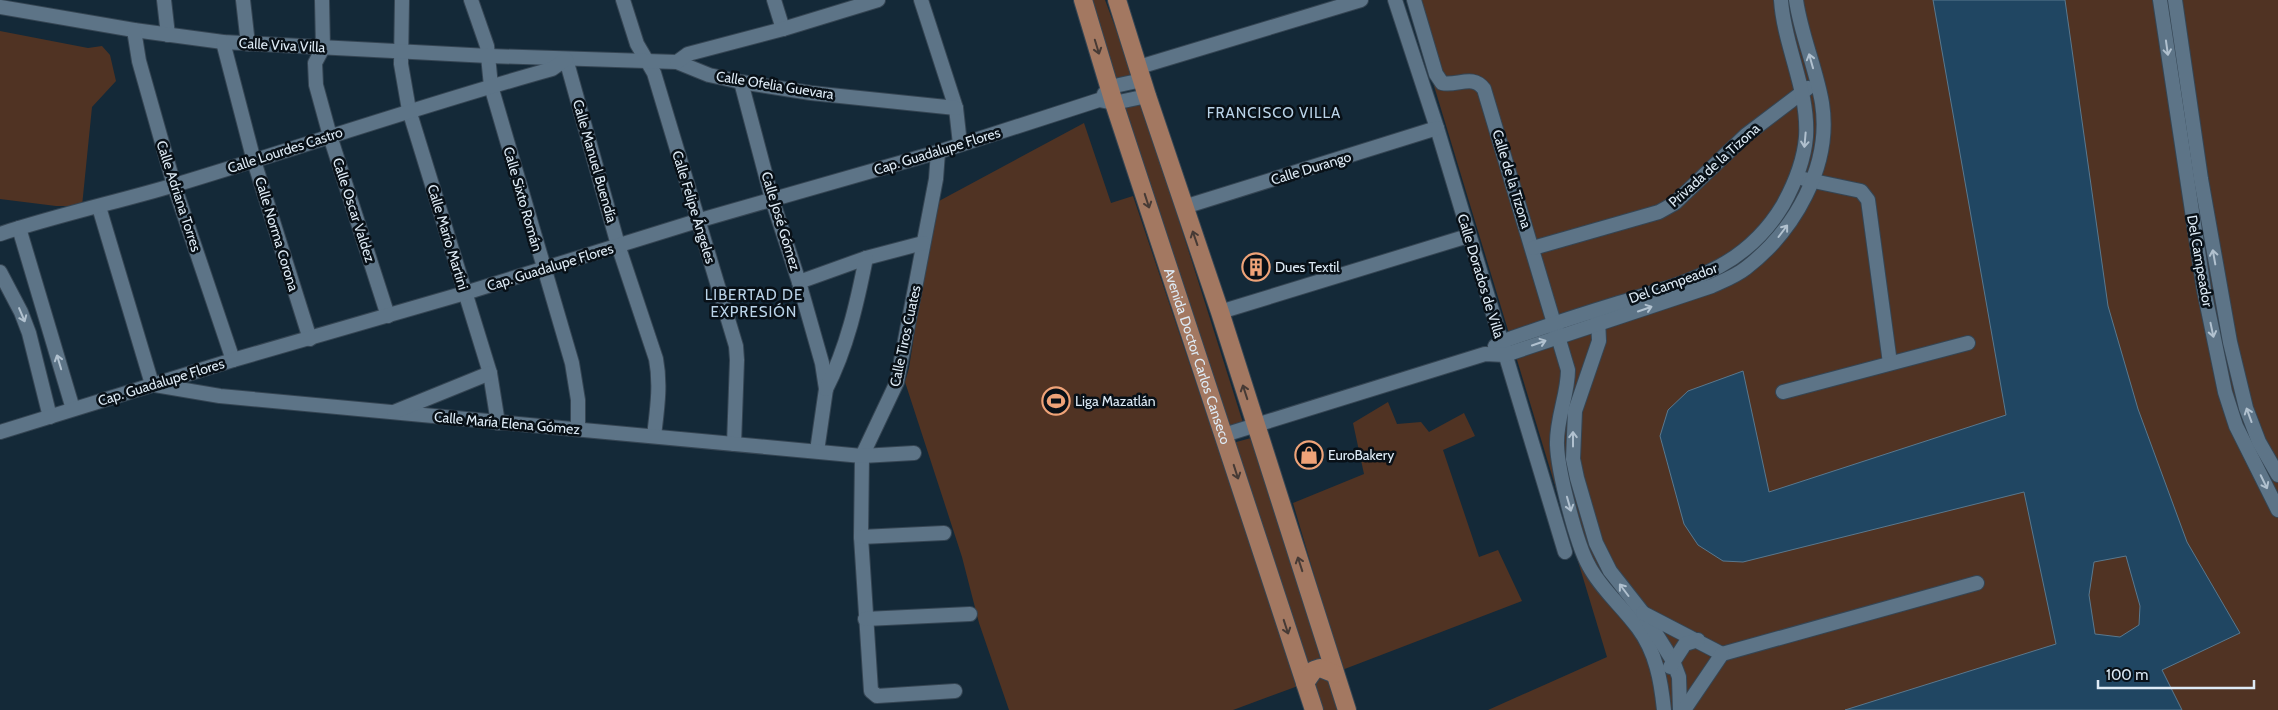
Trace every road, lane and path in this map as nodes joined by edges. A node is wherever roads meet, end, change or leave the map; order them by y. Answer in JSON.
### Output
{"nodes":[{"id":1,"x":164,"y":0,"type":"edge"},
{"id":2,"x":243,"y":0,"type":"edge"},
{"id":3,"x":322,"y":0,"type":"edge"},
{"id":4,"x":402,"y":0,"type":"edge"},
{"id":5,"x":472,"y":0,"type":"edge"},
{"id":6,"x":623,"y":0,"type":"edge"},
{"id":7,"x":774,"y":0,"type":"edge"},
{"id":8,"x":878,"y":0,"type":"edge"},
{"id":9,"x":921,"y":0,"type":"edge"},
{"id":10,"x":1083,"y":0,"type":"edge"},
{"id":11,"x":1117,"y":0,"type":"edge"},
{"id":12,"x":1362,"y":0,"type":"edge"},
{"id":13,"x":1394,"y":0,"type":"edge"},
{"id":14,"x":1414,"y":0,"type":"edge"},
{"id":15,"x":1781,"y":0,"type":"edge"},
{"id":16,"x":1796,"y":0,"type":"edge"},
{"id":17,"x":2160,"y":0,"type":"edge"},
{"id":18,"x":2175,"y":0,"type":"edge"},
{"id":19,"x":0,"y":7,"type":"edge"},
{"id":20,"x":2179,"y":24,"type":"junction"},
{"id":21,"x":2164,"y":25,"type":"junction"},
{"id":22,"x":783,"y":29,"type":"junction"},
{"id":23,"x":134,"y":30,"type":"junction"},
{"id":24,"x":168,"y":35,"type":"junction"},
{"id":25,"x":223,"y":42,"type":"junction"},
{"id":26,"x":248,"y":44,"type":"junction"},
{"id":27,"x":324,"y":48,"type":"junction"},
{"id":28,"x":402,"y":51,"type":"junction"},
{"id":29,"x":488,"y":56,"type":"junction"},
{"id":30,"x":566,"y":59,"type":"junction"},
{"id":31,"x":648,"y":61,"type":"junction"},
{"id":32,"x":677,"y":62,"type":"junction"},
{"id":33,"x":1143,"y":81,"type":"junction"},
{"id":34,"x":741,"y":82,"type":"junction"},
{"id":35,"x":1817,"y":83,"type":"junction"},
{"id":36,"x":491,"y":86,"type":"junction"},
{"id":37,"x":1801,"y":92,"type":"junction"},
{"id":38,"x":1108,"y":97,"type":"junction"},
{"id":39,"x":956,"y":108,"type":"junction"},
{"id":40,"x":409,"y":110,"type":"junction"},
{"id":41,"x":1437,"y":128,"type":"junction"},
{"id":42,"x":330,"y":136,"type":"junction"},
{"id":43,"x":960,"y":144,"type":"junction"},
{"id":44,"x":938,"y":152,"type":"junction"},
{"id":45,"x":254,"y":160,"type":"junction"},
{"id":46,"x":1796,"y":176,"type":"junction"},
{"id":47,"x":2201,"y":179,"type":"junction"},
{"id":48,"x":2186,"y":180,"type":"junction"},
{"id":49,"x":1812,"y":182,"type":"junction"},
{"id":50,"x":174,"y":185,"type":"junction"},
{"id":51,"x":772,"y":199,"type":"junction"},
{"id":52,"x":99,"y":207,"type":"junction"},
{"id":53,"x":1184,"y":207,"type":"junction"},
{"id":54,"x":697,"y":221,"type":"junction"},
{"id":55,"x":19,"y":228,"type":"junction"},
{"id":56,"x":0,"y":234,"type":"edge"},
{"id":57,"x":1468,"y":236,"type":"junction"},
{"id":58,"x":923,"y":243,"type":"junction"},
{"id":59,"x":618,"y":245,"type":"junction"},
{"id":60,"x":1533,"y":248,"type":"junction"},
{"id":61,"x":866,"y":258,"type":"junction"},
{"id":62,"x":543,"y":268,"type":"junction"},
{"id":63,"x":0,"y":272,"type":"edge"},
{"id":64,"x":800,"y":282,"type":"junction"},
{"id":65,"x":466,"y":294,"type":"junction"},
{"id":66,"x":1596,"y":310,"type":"junction"},
{"id":67,"x":1220,"y":312,"type":"junction"},
{"id":68,"x":388,"y":316,"type":"junction"},
{"id":69,"x":1599,"y":325,"type":"junction"},
{"id":70,"x":1557,"y":330,"type":"junction"},
{"id":71,"x":310,"y":339,"type":"junction"},
{"id":72,"x":1968,"y":343,"type":"dead end"},
{"id":73,"x":1503,"y":348,"type":"junction"},
{"id":74,"x":233,"y":360,"type":"junction"},
{"id":75,"x":1890,"y":364,"type":"junction"},
{"id":76,"x":490,"y":373,"type":"junction"},
{"id":77,"x":1568,"y":381,"type":"junction"},
{"id":78,"x":1584,"y":382,"type":"junction"},
{"id":79,"x":152,"y":384,"type":"junction"},
{"id":80,"x":826,"y":389,"type":"junction"},
{"id":81,"x":1783,"y":392,"type":"dead end"},
{"id":82,"x":73,"y":408,"type":"junction"},
{"id":83,"x":391,"y":413,"type":"junction"},
{"id":84,"x":50,"y":417,"type":"junction"},
{"id":85,"x":498,"y":423,"type":"junction"},
{"id":86,"x":1256,"y":426,"type":"junction"},
{"id":87,"x":578,"y":428,"type":"junction"},
{"id":88,"x":0,"y":432,"type":"edge"},
{"id":89,"x":1224,"y":435,"type":"junction"},
{"id":90,"x":654,"y":436,"type":"junction"},
{"id":91,"x":734,"y":444,"type":"junction"},
{"id":92,"x":817,"y":451,"type":"junction"},
{"id":93,"x":914,"y":453,"type":"dead end"},
{"id":94,"x":862,"y":456,"type":"junction"},
{"id":95,"x":2278,"y":475,"type":"edge"},
{"id":96,"x":2278,"y":510,"type":"edge"},
{"id":97,"x":944,"y":533,"type":"dead end"},
{"id":98,"x":861,"y":537,"type":"junction"},
{"id":99,"x":1565,"y":552,"type":"dead end"},
{"id":100,"x":1977,"y":583,"type":"dead end"},
{"id":101,"x":1644,"y":613,"type":"junction"},
{"id":102,"x":970,"y":614,"type":"dead end"},
{"id":103,"x":865,"y":619,"type":"junction"},
{"id":104,"x":1698,"y":640,"type":"junction"},
{"id":105,"x":1722,"y":654,"type":"junction"},
{"id":106,"x":1653,"y":656,"type":"junction"},
{"id":107,"x":1673,"y":670,"type":"junction"},
{"id":108,"x":1336,"y":674,"type":"junction"},
{"id":109,"x":1703,"y":682,"type":"junction"},
{"id":110,"x":1305,"y":684,"type":"junction"},
{"id":111,"x":1662,"y":686,"type":"junction"},
{"id":112,"x":955,"y":691,"type":"dead end"},
{"id":113,"x":1314,"y":710,"type":"edge"},
{"id":114,"x":1347,"y":710,"type":"edge"},
{"id":115,"x":1664,"y":710,"type":"edge"},
{"id":116,"x":1682,"y":710,"type":"edge"}],
"edges":[{"from":1,"to":24,"type":"street"},
{"from":2,"to":26,"type":"street"},
{"from":3,"to":27,"type":"street"},
{"from":4,"to":28,"type":"street","name":"Calle Mario Martini"},
{"from":5,"to":29,"type":"street","name":"Calle Sixto Román"},
{"from":6,"to":31,"type":"street","name":"Calle Felipe Ángeles"},
{"from":7,"to":22,"type":"street"},
{"from":8,"to":22,"type":"street"},
{"from":9,"to":39,"type":"street"},
{"from":10,"to":38,"type":"main road","name":"Avenida Doctor Carlos Canseco","one_way":true},
{"from":11,"to":33,"type":"main road"},
{"from":12,"to":33,"type":"street"},
{"from":13,"to":41,"type":"street","name":"Calle Dorados de Villa"},
{"from":14,"to":60,"type":"street","name":"Calle de la Tizona"},
{"from":15,"to":37,"type":"street","name":"Del Campeador"},
{"from":35,"to":16,"type":"street","name":"Del Campeador","one_way":true},
{"from":17,"to":21,"type":"street","name":"Del Campeador"},
{"from":18,"to":20,"type":"street","name":"Del Campeador"},
{"from":19,"to":23,"type":"street","name":"Calle Viva Villa"},
{"from":20,"to":21,"type":"street"},
{"from":20,"to":47,"type":"street","name":"Del Campeador"},
{"from":21,"to":48,"type":"street","name":"Del Campeador","one_way":true},
{"from":22,"to":32,"type":"street"},
{"from":23,"to":24,"type":"street","name":"Calle Viva Villa"},
{"from":23,"to":50,"type":"street","name":"Calle Adriana Torres"},
{"from":24,"to":25,"type":"street","name":"Calle Viva Villa"},
{"from":25,"to":26,"type":"street","name":"Calle Viva Villa"},
{"from":25,"to":45,"type":"street","name":"Calle Norma Corona"},
{"from":26,"to":27,"type":"street","name":"Calle Viva Villa"},
{"from":27,"to":28,"type":"street","name":"Calle Viva Villa"},
{"from":27,"to":42,"type":"street","name":"Calle Oscar Valdez"},
{"from":28,"to":29,"type":"street","name":"Calle Viva Villa"},
{"from":28,"to":40,"type":"street","name":"Calle Mario Martini"},
{"from":29,"to":30,"type":"street","name":"Calle Viva Villa"},
{"from":29,"to":36,"type":"street","name":"Calle Sixto Román"},
{"from":30,"to":31,"type":"street","name":"Calle Ofelia Guevara"},
{"from":30,"to":36,"type":"street","name":"Calle Lourdes Castro"},
{"from":30,"to":59,"type":"street","name":"Calle Manuel Buendía"},
{"from":31,"to":32,"type":"street","name":"Calle Ofelia Guevara"},
{"from":31,"to":54,"type":"street","name":"Calle Felipe Ángeles"},
{"from":32,"to":34,"type":"street","name":"Calle Ofelia Guevara"},
{"from":33,"to":38,"type":"street","name":"Cap. Guadalupe Flores"},
{"from":33,"to":53,"type":"main road"},
{"from":34,"to":39,"type":"street","name":"Calle Ofelia Guevara"},
{"from":34,"to":51,"type":"street","name":"Calle José Gómez"},
{"from":35,"to":37,"type":"street","name":"Privada de la Tizona"},
{"from":35,"to":49,"type":"street","name":"Del Campeador"},
{"from":36,"to":40,"type":"street","name":"Calle Lourdes Castro"},
{"from":36,"to":62,"type":"street","name":"Calle Sixto Román"},
{"from":37,"to":46,"type":"street","name":"Del Campeador","one_way":true},
{"from":37,"to":60,"type":"street","name":"Privada de la Tizona"},
{"from":38,"to":43,"type":"street","name":"Cap. Guadalupe Flores"},
{"from":38,"to":89,"type":"main road","name":"Avenida Doctor Carlos Canseco","one_way":true},
{"from":39,"to":43,"type":"street"},
{"from":40,"to":42,"type":"street","name":"Calle Lourdes Castro"},
{"from":40,"to":65,"type":"street","name":"Calle Mario Martini"},
{"from":41,"to":53,"type":"street","name":"Calle Durango"},
{"from":41,"to":57,"type":"street","name":"Calle Dorados de Villa"},
{"from":42,"to":45,"type":"street","name":"Calle Lourdes Castro"},
{"from":42,"to":68,"type":"street","name":"Calle Oscar Valdez"},
{"from":43,"to":44,"type":"street","name":"Cap. Guadalupe Flores"},
{"from":44,"to":51,"type":"street","name":"Cap. Guadalupe Flores"},
{"from":44,"to":58,"type":"street","name":"Calle Tiros Cuates"},
{"from":45,"to":50,"type":"street","name":"Calle Lourdes Castro"},
{"from":45,"to":71,"type":"street","name":"Calle Norma Corona"},
{"from":46,"to":49,"type":"street"},
{"from":46,"to":66,"type":"street","name":"Del Campeador"},
{"from":47,"to":48,"type":"street"},
{"from":95,"to":47,"type":"street","name":"Del Campeador","one_way":true},
{"from":48,"to":96,"type":"street","name":"Del Campeador","one_way":true},
{"from":69,"to":49,"type":"street","name":"Del Campeador","one_way":true},
{"from":49,"to":75,"type":"street"},
{"from":50,"to":52,"type":"street","name":"Calle Lourdes Castro"},
{"from":50,"to":74,"type":"street","name":"Calle Adriana Torres"},
{"from":51,"to":54,"type":"street","name":"Cap. Guadalupe Flores"},
{"from":51,"to":64,"type":"street","name":"Calle José Gómez"},
{"from":52,"to":55,"type":"street","name":"Calle Lourdes Castro"},
{"from":52,"to":79,"type":"street"},
{"from":67,"to":53,"type":"main road","one_way":true},
{"from":54,"to":59,"type":"street","name":"Cap. Guadalupe Flores"},
{"from":54,"to":91,"type":"street","name":"Calle Felipe Ángeles"},
{"from":55,"to":56,"type":"street","name":"Calle Lourdes Castro"},
{"from":82,"to":55,"type":"street","one_way":true},
{"from":57,"to":67,"type":"street"},
{"from":57,"to":73,"type":"street","name":"Calle Dorados de Villa"},
{"from":58,"to":61,"type":"street"},
{"from":58,"to":94,"type":"street","name":"Calle Tiros Cuates"},
{"from":59,"to":62,"type":"street","name":"Cap. Guadalupe Flores"},
{"from":59,"to":90,"type":"street","name":"Calle Manuel Buendía"},
{"from":60,"to":70,"type":"street","name":"Calle de la Tizona"},
{"from":61,"to":64,"type":"street"},
{"from":61,"to":80,"type":"street","name":"Calle José Gómez"},
{"from":62,"to":65,"type":"street","name":"Cap. Guadalupe Flores"},
{"from":62,"to":87,"type":"street","name":"Calle Sixto Román"},
{"from":63,"to":84,"type":"street","one_way":true},
{"from":64,"to":80,"type":"street","name":"Calle José Gómez"},
{"from":65,"to":68,"type":"street","name":"Cap. Guadalupe Flores"},
{"from":65,"to":76,"type":"street","name":"Calle Mario Martini"},
{"from":66,"to":69,"type":"street"},
{"from":66,"to":70,"type":"street","name":"Del Campeador"},
{"from":86,"to":67,"type":"main road","one_way":true},
{"from":68,"to":71,"type":"street","name":"Cap. Guadalupe Flores"},
{"from":69,"to":70,"type":"street","name":"Del Campeador"},
{"from":69,"to":78,"type":"street"},
{"from":70,"to":73,"type":"street"},
{"from":70,"to":77,"type":"street"},
{"from":71,"to":74,"type":"street","name":"Cap. Guadalupe Flores"},
{"from":72,"to":75,"type":"street"},
{"from":73,"to":86,"type":"street"},
{"from":73,"to":99,"type":"street","name":"Calle Dorados de Villa"},
{"from":74,"to":79,"type":"street","name":"Cap. Guadalupe Flores"},
{"from":75,"to":81,"type":"street"},
{"from":76,"to":83,"type":"street"},
{"from":76,"to":85,"type":"street","name":"Calle Mario Martini"},
{"from":77,"to":78,"type":"street"},
{"from":77,"to":106,"type":"street","one_way":true},
{"from":101,"to":78,"type":"street","one_way":true},
{"from":79,"to":82,"type":"street","name":"Cap. Guadalupe Flores"},
{"from":79,"to":83,"type":"street","name":"Calle María Elena Gómez"},
{"from":80,"to":92,"type":"street","name":"Calle José Gómez"},
{"from":82,"to":84,"type":"street","name":"Cap. Guadalupe Flores"},
{"from":83,"to":85,"type":"street","name":"Calle María Elena Gómez"},
{"from":84,"to":88,"type":"street","name":"Cap. Guadalupe Flores"},
{"from":85,"to":87,"type":"street","name":"Calle María Elena Gómez"},
{"from":86,"to":89,"type":"street"},
{"from":108,"to":86,"type":"main road","one_way":true},
{"from":87,"to":90,"type":"street","name":"Calle María Elena Gómez"},
{"from":89,"to":110,"type":"main road","name":"Avenida Doctor Carlos Canseco","one_way":true},
{"from":90,"to":91,"type":"street","name":"Calle María Elena Gómez"},
{"from":91,"to":92,"type":"street","name":"Calle María Elena Gómez"},
{"from":92,"to":94,"type":"street","name":"Calle María Elena Gómez"},
{"from":93,"to":94,"type":"street","name":"Calle María Elena Gómez"},
{"from":94,"to":98,"type":"street","name":"Calle Tiros Cuates"},
{"from":97,"to":98,"type":"street"},
{"from":98,"to":103,"type":"street","name":"Calle Tiros Cuates"},
{"from":100,"to":105,"type":"street"},
{"from":101,"to":104,"type":"street"},
{"from":101,"to":107,"type":"street"},
{"from":102,"to":103,"type":"street"},
{"from":103,"to":112,"type":"street","name":"Calle Tiros Cuates"},
{"from":104,"to":105,"type":"street"},
{"from":104,"to":107,"type":"street"},
{"from":105,"to":109,"type":"street"},
{"from":106,"to":107,"type":"street"},
{"from":106,"to":111,"type":"street"},
{"from":107,"to":109,"type":"street"},
{"from":107,"to":111,"type":"street"},
{"from":107,"to":116,"type":"street"},
{"from":108,"to":110,"type":"main road"},
{"from":108,"to":114,"type":"main road"},
{"from":109,"to":116,"type":"street"},
{"from":110,"to":113,"type":"main road","name":"Avenida Doctor Carlos Canseco"},
{"from":111,"to":115,"type":"street"}]}
